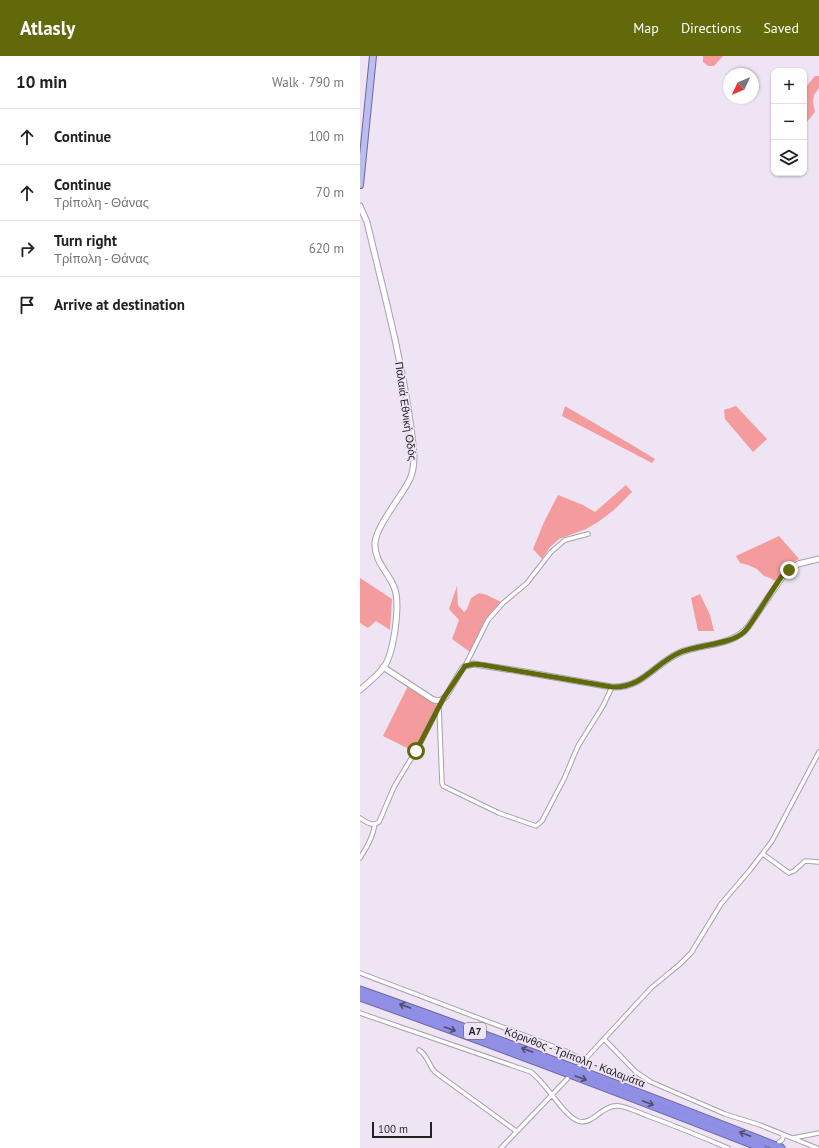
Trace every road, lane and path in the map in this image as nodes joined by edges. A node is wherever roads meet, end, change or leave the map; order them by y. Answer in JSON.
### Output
{"nodes":[{"id":1,"x":373,"y":56,"type":"edge"},
{"id":2,"x":360,"y":185,"type":"edge"},
{"id":3,"x":360,"y":206,"type":"edge"},
{"id":4,"x":588,"y":534,"type":"dead end"},
{"id":5,"x":819,"y":559,"type":"edge"},
{"id":6,"x":465,"y":666,"type":"junction"},
{"id":7,"x":383,"y":667,"type":"junction"},
{"id":8,"x":612,"y":687,"type":"junction"},
{"id":9,"x":360,"y":690,"type":"edge"},
{"id":10,"x":443,"y":699,"type":"junction"},
{"id":11,"x":439,"y":707,"type":"junction"},
{"id":12,"x":819,"y":752,"type":"edge"},
{"id":13,"x":360,"y":818,"type":"edge"},
{"id":14,"x":376,"y":824,"type":"junction"},
{"id":15,"x":763,"y":854,"type":"junction"},
{"id":16,"x":360,"y":858,"type":"edge"},
{"id":17,"x":819,"y":862,"type":"edge"},
{"id":18,"x":360,"y":973,"type":"edge"},
{"id":19,"x":360,"y":990,"type":"edge"},
{"id":20,"x":360,"y":997,"type":"edge"},
{"id":21,"x":360,"y":1013,"type":"edge"},
{"id":22,"x":604,"y":1039,"type":"junction"},
{"id":23,"x":419,"y":1050,"type":"dead end"},
{"id":24,"x":584,"y":1061,"type":"junction"},
{"id":25,"x":579,"y":1066,"type":"dead end"},
{"id":26,"x":568,"y":1078,"type":"dead end"},
{"id":27,"x":551,"y":1094,"type":"junction"},
{"id":28,"x":516,"y":1131,"type":"junction"},
{"id":29,"x":819,"y":1133,"type":"edge"},
{"id":30,"x":784,"y":1134,"type":"junction"},
{"id":31,"x":793,"y":1138,"type":"junction"},
{"id":32,"x":780,"y":1145,"type":"edge"},
{"id":33,"x":501,"y":1148,"type":"edge"},
{"id":34,"x":728,"y":1148,"type":"edge"},
{"id":35,"x":762,"y":1148,"type":"edge"},
{"id":36,"x":818,"y":1148,"type":"edge"}],
"edges":[{"from":1,"to":2,"type":"main road"},
{"from":3,"to":7,"type":"main road","name":"Παλαιά Εθνική Οδός"},
{"from":4,"to":6,"type":"street"},
{"from":5,"to":8,"type":"main road"},
{"from":6,"to":8,"type":"main road"},
{"from":6,"to":10,"type":"main road"},
{"from":7,"to":9,"type":"main road","name":"Παλαιά Εθνική Οδός"},
{"from":7,"to":10,"type":"main road"},
{"from":8,"to":11,"type":"street"},
{"from":10,"to":11,"type":"street"},
{"from":11,"to":14,"type":"street"},
{"from":12,"to":15,"type":"street"},
{"from":13,"to":14,"type":"street"},
{"from":14,"to":16,"type":"street"},
{"from":15,"to":17,"type":"street"},
{"from":15,"to":22,"type":"street"},
{"from":18,"to":24,"type":"street"},
{"from":32,"to":19,"type":"highway","name":"Κόρινθος - Τρίπολη - Καλαμάτα","number":"Α7","one_way":true},
{"from":20,"to":35,"type":"highway","name":"Κόρινθος - Τρίπολη - Καλαμάτα","number":"Α7","one_way":true},
{"from":21,"to":27,"type":"street"},
{"from":22,"to":24,"type":"street"},
{"from":22,"to":30,"type":"street"},
{"from":23,"to":28,"type":"street"},
{"from":24,"to":25,"type":"street"},
{"from":26,"to":27,"type":"street"},
{"from":27,"to":28,"type":"street"},
{"from":27,"to":34,"type":"street"},
{"from":28,"to":33,"type":"street"},
{"from":29,"to":31,"type":"street"},
{"from":30,"to":31,"type":"street"},
{"from":30,"to":32,"type":"street"},
{"from":31,"to":36,"type":"street"}]}
